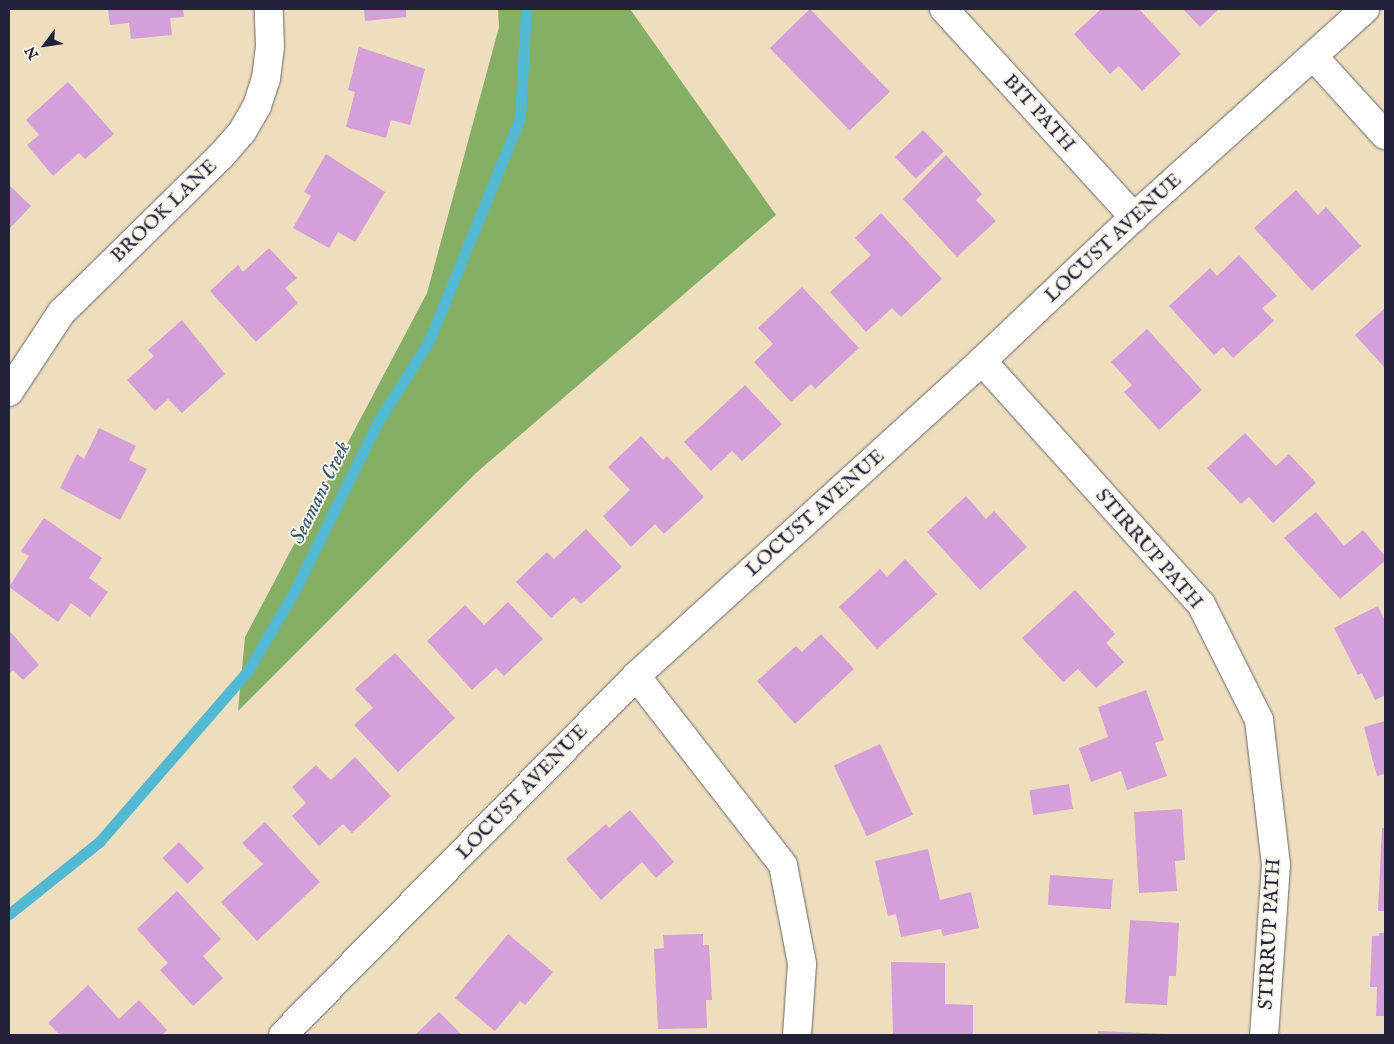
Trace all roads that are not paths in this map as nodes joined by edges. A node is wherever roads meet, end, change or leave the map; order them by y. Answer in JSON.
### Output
{"nodes":[{"id":1,"x":269,"y":9,"type":"edge"},
{"id":2,"x":944,"y":9,"type":"edge"},
{"id":3,"x":1365,"y":9,"type":"edge"},
{"id":4,"x":1313,"y":56,"type":"junction"},
{"id":5,"x":1385,"y":134,"type":"edge"},
{"id":6,"x":1134,"y":216,"type":"junction"},
{"id":7,"x":982,"y":361,"type":"junction"},
{"id":8,"x":9,"y":392,"type":"edge"},
{"id":9,"x":636,"y":676,"type":"junction"},
{"id":10,"x":283,"y":1035,"type":"edge"},
{"id":11,"x":797,"y":1035,"type":"edge"},
{"id":12,"x":1264,"y":1035,"type":"edge"}],
"edges":[{"from":1,"to":8,"type":"street","name":"BROOK LANE"},
{"from":2,"to":6,"type":"street","name":"BIT PATH"},
{"from":3,"to":4,"type":"street","name":"LOCUST AVENUE"},
{"from":4,"to":5,"type":"street"},
{"from":4,"to":6,"type":"street","name":"LOCUST AVENUE"},
{"from":6,"to":7,"type":"street","name":"LOCUST AVENUE"},
{"from":7,"to":9,"type":"street","name":"LOCUST AVENUE"},
{"from":7,"to":12,"type":"street","name":"STIRRUP PATH"},
{"from":9,"to":10,"type":"street","name":"LOCUST AVENUE"},
{"from":9,"to":11,"type":"street"}]}
